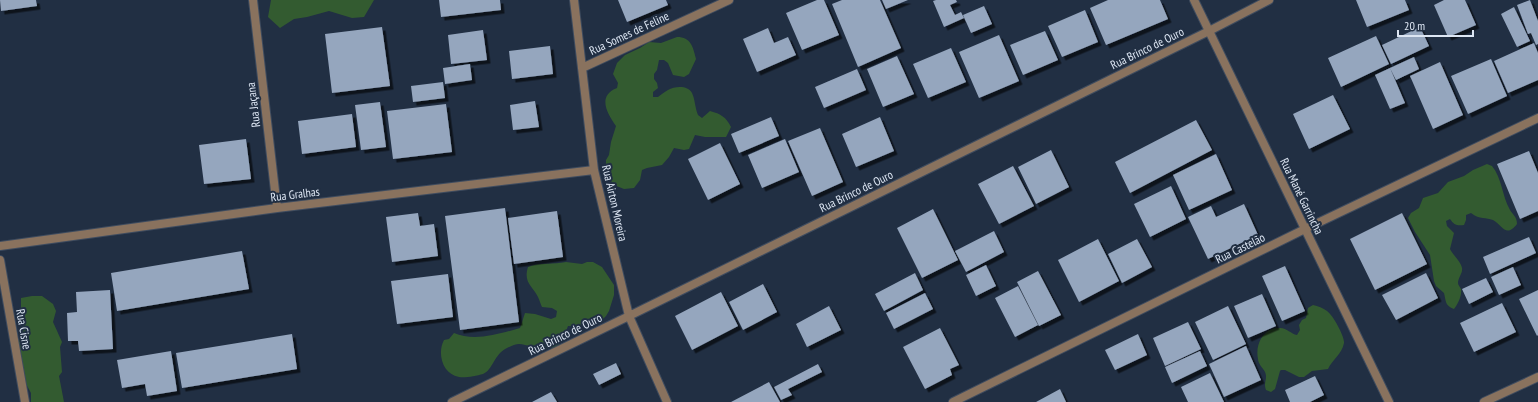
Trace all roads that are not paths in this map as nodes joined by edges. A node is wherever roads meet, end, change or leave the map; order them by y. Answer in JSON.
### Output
{"nodes":[{"id":1,"x":253,"y":0,"type":"edge"},
{"id":2,"x":574,"y":0,"type":"edge"},
{"id":3,"x":729,"y":0,"type":"edge"},
{"id":4,"x":1194,"y":0,"type":"edge"},
{"id":5,"x":1269,"y":0,"type":"edge"},
{"id":6,"x":1209,"y":31,"type":"junction"},
{"id":7,"x":582,"y":68,"type":"junction"},
{"id":8,"x":1538,"y":118,"type":"edge"},
{"id":9,"x":594,"y":170,"type":"junction"},
{"id":10,"x":277,"y":208,"type":"junction"},
{"id":11,"x":1305,"y":229,"type":"junction"},
{"id":12,"x":0,"y":246,"type":"edge"},
{"id":13,"x":0,"y":260,"type":"edge"},
{"id":14,"x":629,"y":316,"type":"junction"},
{"id":15,"x":1538,"y":377,"type":"edge"},
{"id":16,"x":24,"y":402,"type":"edge"},
{"id":17,"x":452,"y":402,"type":"edge"},
{"id":18,"x":667,"y":402,"type":"edge"},
{"id":19,"x":953,"y":402,"type":"edge"},
{"id":20,"x":1389,"y":402,"type":"edge"},
{"id":21,"x":1484,"y":402,"type":"edge"}],
"edges":[{"from":1,"to":10,"type":"street","name":"Rua Jaçana"},
{"from":2,"to":7,"type":"street","name":"Rua Airton Moreira"},
{"from":3,"to":7,"type":"street","name":"Rua Somes de Feline"},
{"from":4,"to":6,"type":"street","name":"Rua Mané Garrincha"},
{"from":5,"to":6,"type":"street","name":"Rua Brinco de Ouro"},
{"from":6,"to":11,"type":"street","name":"Rua Mané Garrincha"},
{"from":6,"to":14,"type":"street","name":"Rua Brinco de Ouro"},
{"from":7,"to":9,"type":"street","name":"Rua Airton Moreira"},
{"from":8,"to":11,"type":"street","name":"Rua Castelão"},
{"from":9,"to":10,"type":"street","name":"Rua Gralhas"},
{"from":9,"to":14,"type":"street","name":"Rua Airton Moreira"},
{"from":10,"to":12,"type":"street","name":"Rua Gralhas"},
{"from":11,"to":19,"type":"street","name":"Rua Castelão"},
{"from":11,"to":20,"type":"street","name":"Rua Mané Garrincha"},
{"from":13,"to":16,"type":"street","name":"Rua Cisne"},
{"from":14,"to":17,"type":"street","name":"Rua Brinco de Ouro"},
{"from":14,"to":18,"type":"street","name":"Rua Airton Moreira"},
{"from":15,"to":21,"type":"street"}]}
